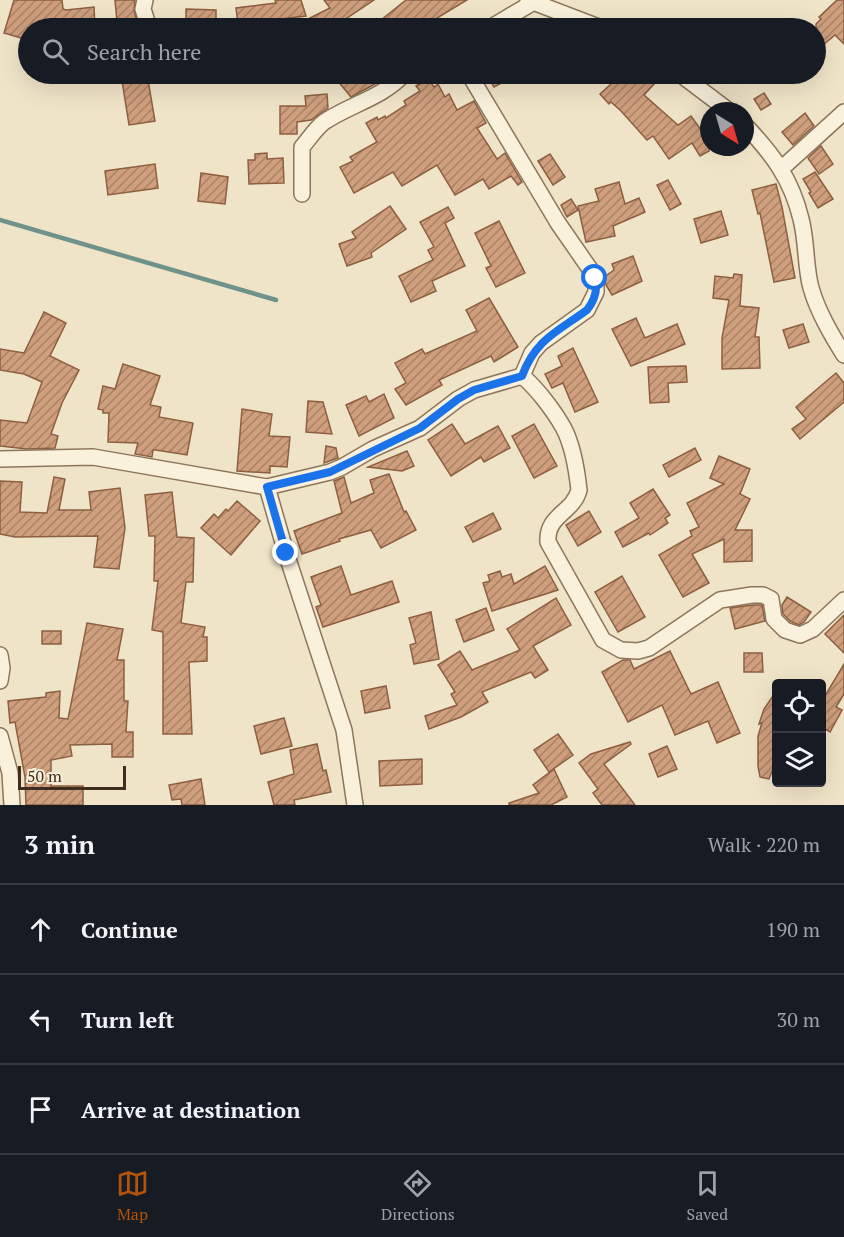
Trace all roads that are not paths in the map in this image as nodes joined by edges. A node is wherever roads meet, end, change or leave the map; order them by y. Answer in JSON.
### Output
{"nodes":[{"id":1,"x":145,"y":0,"type":"edge"},
{"id":2,"x":530,"y":1,"type":"edge"},
{"id":3,"x":146,"y":18,"type":"edge"},
{"id":4,"x":505,"y":18,"type":"edge"},
{"id":5,"x":575,"y":18,"type":"edge"},
{"id":6,"x":394,"y":84,"type":"edge"},
{"id":7,"x":475,"y":84,"type":"edge"},
{"id":8,"x":693,"y":84,"type":"edge"},
{"id":9,"x":717,"y":102,"type":"edge"},
{"id":10,"x":844,"y":112,"type":"edge"},
{"id":11,"x":754,"y":135,"type":"edge"},
{"id":12,"x":781,"y":170,"type":"junction"},
{"id":13,"x":302,"y":194,"type":"dead end"},
{"id":14,"x":844,"y":355,"type":"edge"},
{"id":15,"x":522,"y":376,"type":"junction"},
{"id":16,"x":0,"y":459,"type":"edge"},
{"id":17,"x":267,"y":487,"type":"junction"},
{"id":18,"x":844,"y":600,"type":"edge"},
{"id":19,"x":0,"y":655,"type":"edge"},
{"id":20,"x":0,"y":681,"type":"edge"},
{"id":21,"x":0,"y":736,"type":"edge"},
{"id":22,"x":12,"y":805,"type":"edge"},
{"id":23,"x":356,"y":805,"type":"edge"}],
"edges":[{"from":1,"to":3,"type":"street"},
{"from":2,"to":4,"type":"street"},
{"from":2,"to":5,"type":"street"},
{"from":6,"to":13,"type":"street"},
{"from":7,"to":15,"type":"street"},
{"from":8,"to":9,"type":"street"},
{"from":10,"to":12,"type":"street"},
{"from":11,"to":12,"type":"street"},
{"from":12,"to":14,"type":"street"},
{"from":15,"to":17,"type":"street"},
{"from":15,"to":18,"type":"street"},
{"from":16,"to":17,"type":"street"},
{"from":17,"to":23,"type":"street"},
{"from":19,"to":20,"type":"street"},
{"from":21,"to":22,"type":"street"}]}
